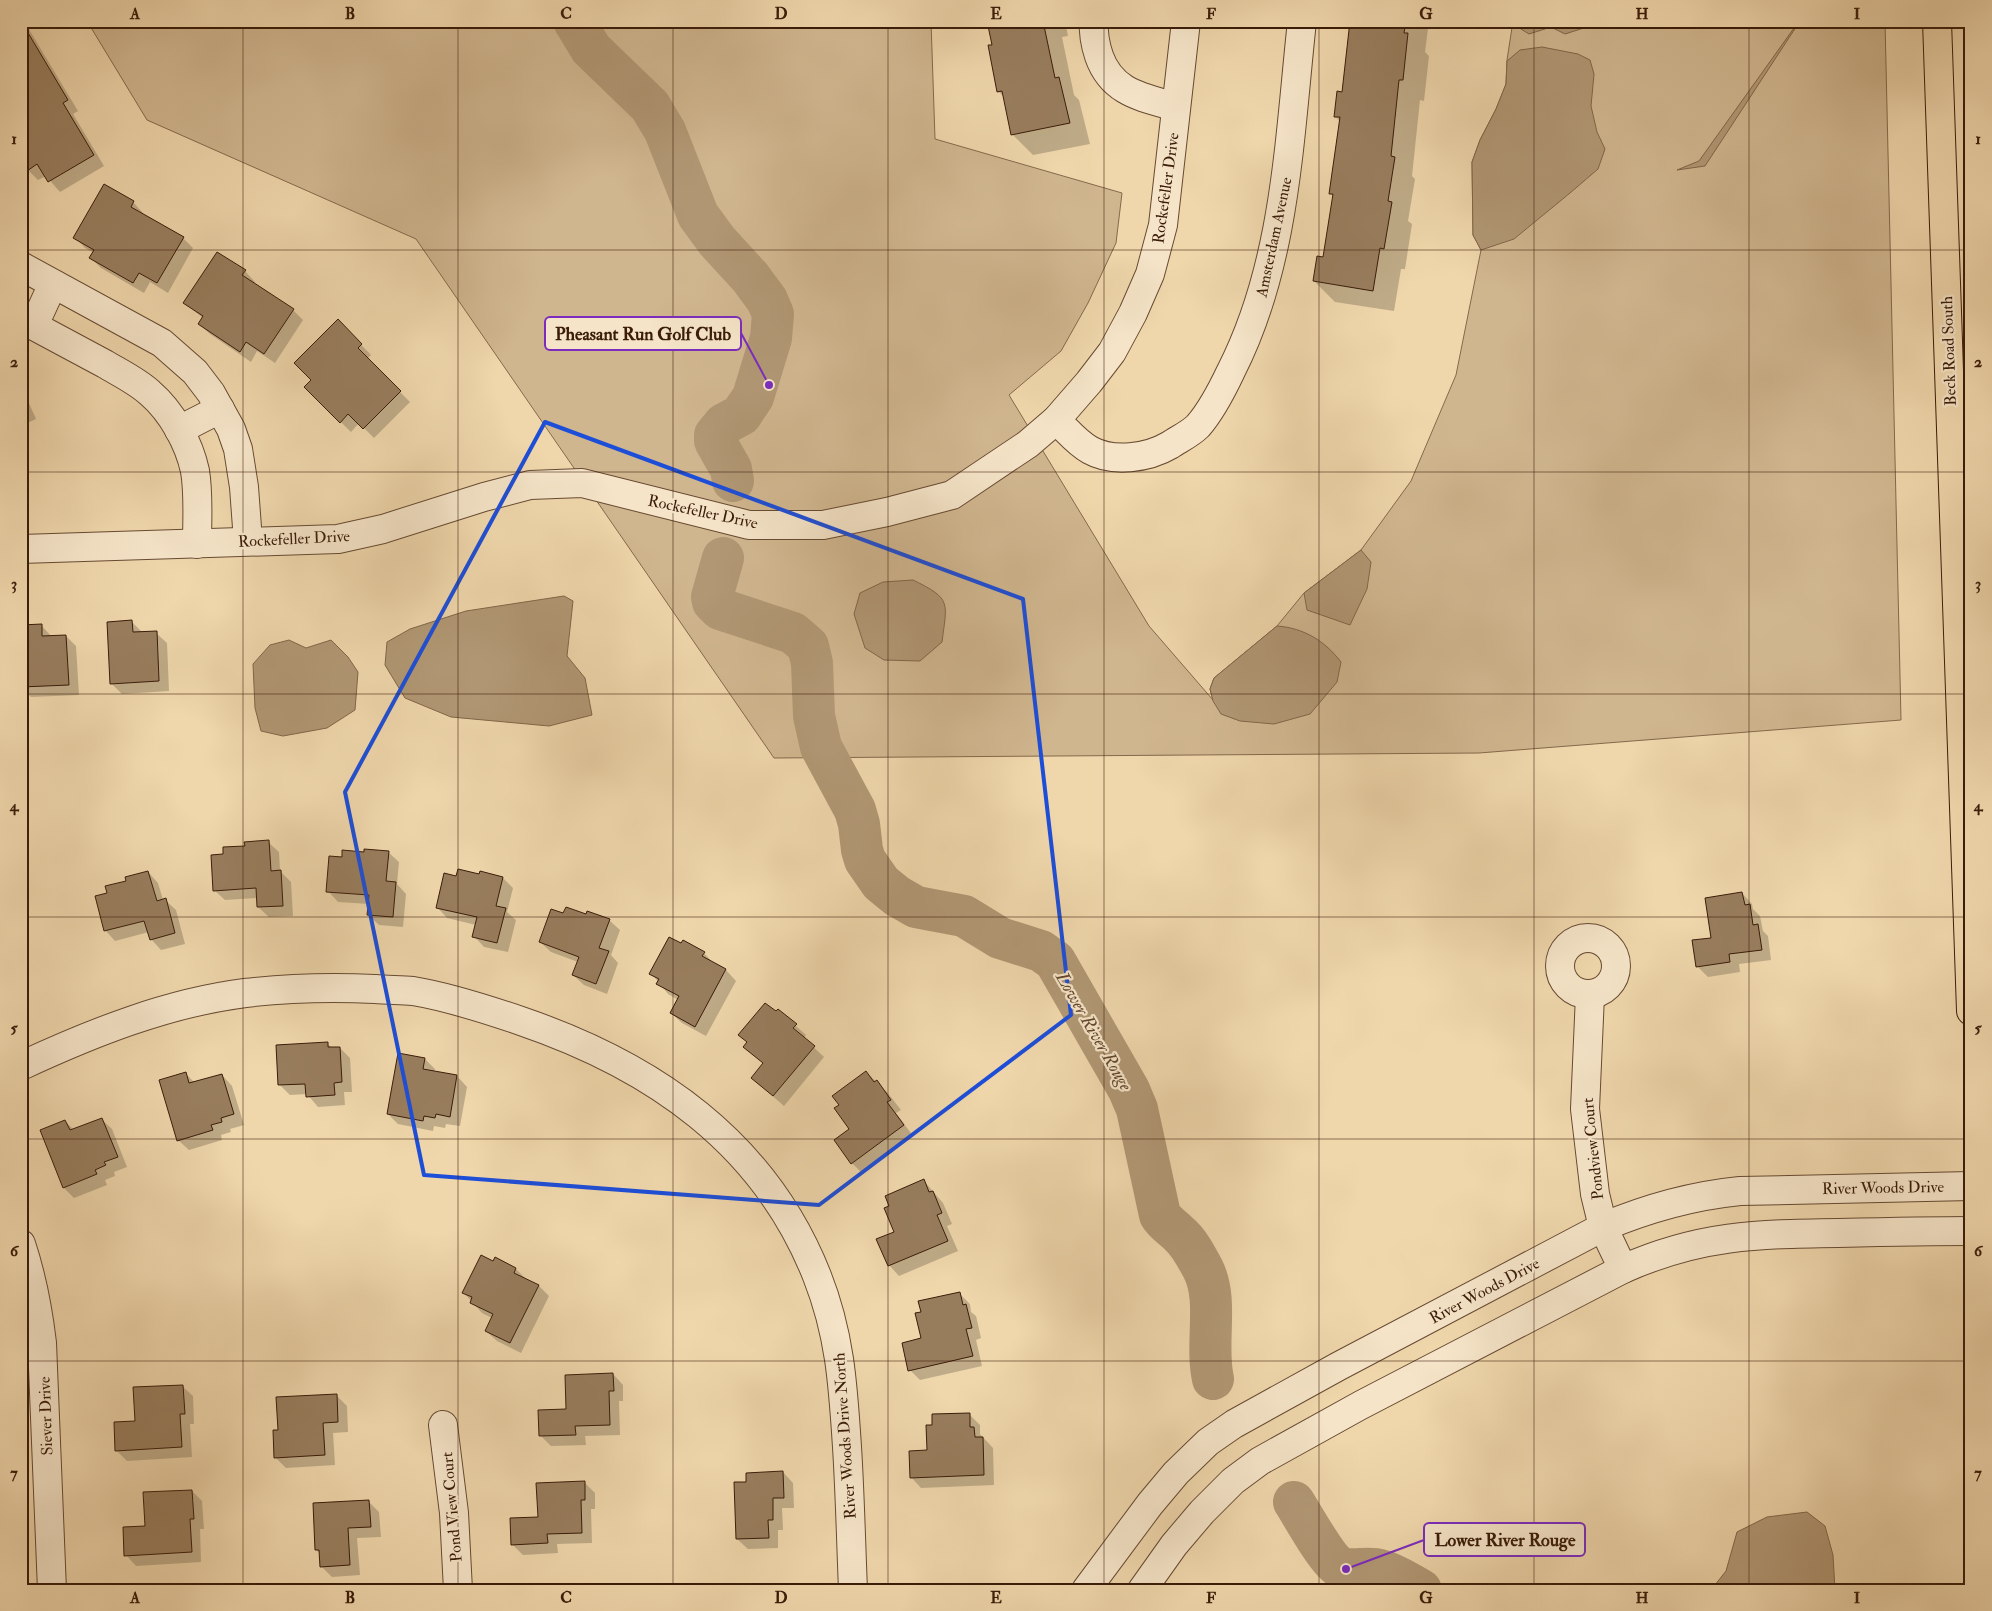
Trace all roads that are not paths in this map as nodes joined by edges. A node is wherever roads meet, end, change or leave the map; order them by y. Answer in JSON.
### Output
{"nodes":[{"id":1,"x":1094,"y":21,"type":"edge"},
{"id":2,"x":1186,"y":21,"type":"edge"},
{"id":3,"x":1302,"y":21,"type":"edge"},
{"id":4,"x":1937,"y":21,"type":"edge"},
{"id":5,"x":1176,"y":107,"type":"junction"},
{"id":6,"x":21,"y":266,"type":"edge"},
{"id":7,"x":52,"y":284,"type":"junction"},
{"id":8,"x":28,"y":322,"type":"edge"},
{"id":9,"x":220,"y":409,"type":"junction"},
{"id":10,"x":1056,"y":420,"type":"junction"},
{"id":11,"x":179,"y":430,"type":"junction"},
{"id":12,"x":248,"y":541,"type":"junction"},
{"id":13,"x":197,"y":544,"type":"junction"},
{"id":14,"x":21,"y":549,"type":"edge"},
{"id":15,"x":1964,"y":618,"type":"edge"},
{"id":16,"x":1965,"y":664,"type":"edge"},
{"id":17,"x":1590,"y":994,"type":"dead end"},
{"id":18,"x":1971,"y":1011,"type":"edge"},
{"id":19,"x":21,"y":1066,"type":"edge"},
{"id":20,"x":1971,"y":1186,"type":"edge"},
{"id":21,"x":1603,"y":1227,"type":"junction"},
{"id":22,"x":1971,"y":1230,"type":"edge"},
{"id":23,"x":21,"y":1244,"type":"edge"},
{"id":24,"x":1623,"y":1269,"type":"junction"},
{"id":25,"x":443,"y":1425,"type":"dead end"},
{"id":26,"x":52,"y":1590,"type":"edge"},
{"id":27,"x":458,"y":1590,"type":"edge"},
{"id":28,"x":853,"y":1590,"type":"edge"},
{"id":29,"x":1086,"y":1590,"type":"edge"},
{"id":30,"x":1142,"y":1590,"type":"edge"}],
"edges":[{"from":1,"to":5,"type":"street"},
{"from":2,"to":5,"type":"street","name":"Rockefeller Drive"},
{"from":3,"to":10,"type":"street","name":"Amsterdam Avenue"},
{"from":4,"to":15,"type":"main road","name":"Beck Road South"},
{"from":5,"to":10,"type":"street","name":"Rockefeller Drive"},
{"from":6,"to":7,"type":"street"},
{"from":7,"to":8,"type":"street"},
{"from":7,"to":9,"type":"street"},
{"from":8,"to":11,"type":"street"},
{"from":9,"to":11,"type":"street"},
{"from":9,"to":12,"type":"street"},
{"from":10,"to":12,"type":"street","name":"Rockefeller Drive"},
{"from":11,"to":13,"type":"street"},
{"from":12,"to":13,"type":"street","name":"Rockefeller Drive"},
{"from":13,"to":14,"type":"street","name":"Rockefeller Drive"},
{"from":15,"to":16,"type":"main road","name":"Beck Road South"},
{"from":16,"to":18,"type":"main road","name":"Beck Road South"},
{"from":17,"to":21,"type":"street","name":"Pondview Court"},
{"from":19,"to":28,"type":"street","name":"River Woods Drive North"},
{"from":20,"to":21,"type":"street","name":"River Woods Drive"},
{"from":21,"to":24,"type":"street","name":"Pondview Court"},
{"from":21,"to":29,"type":"street","name":"River Woods Drive"},
{"from":22,"to":24,"type":"street"},
{"from":23,"to":26,"type":"street","name":"Siever Drive"},
{"from":24,"to":30,"type":"street"},
{"from":25,"to":27,"type":"street","name":"Pond View Court"}]}
